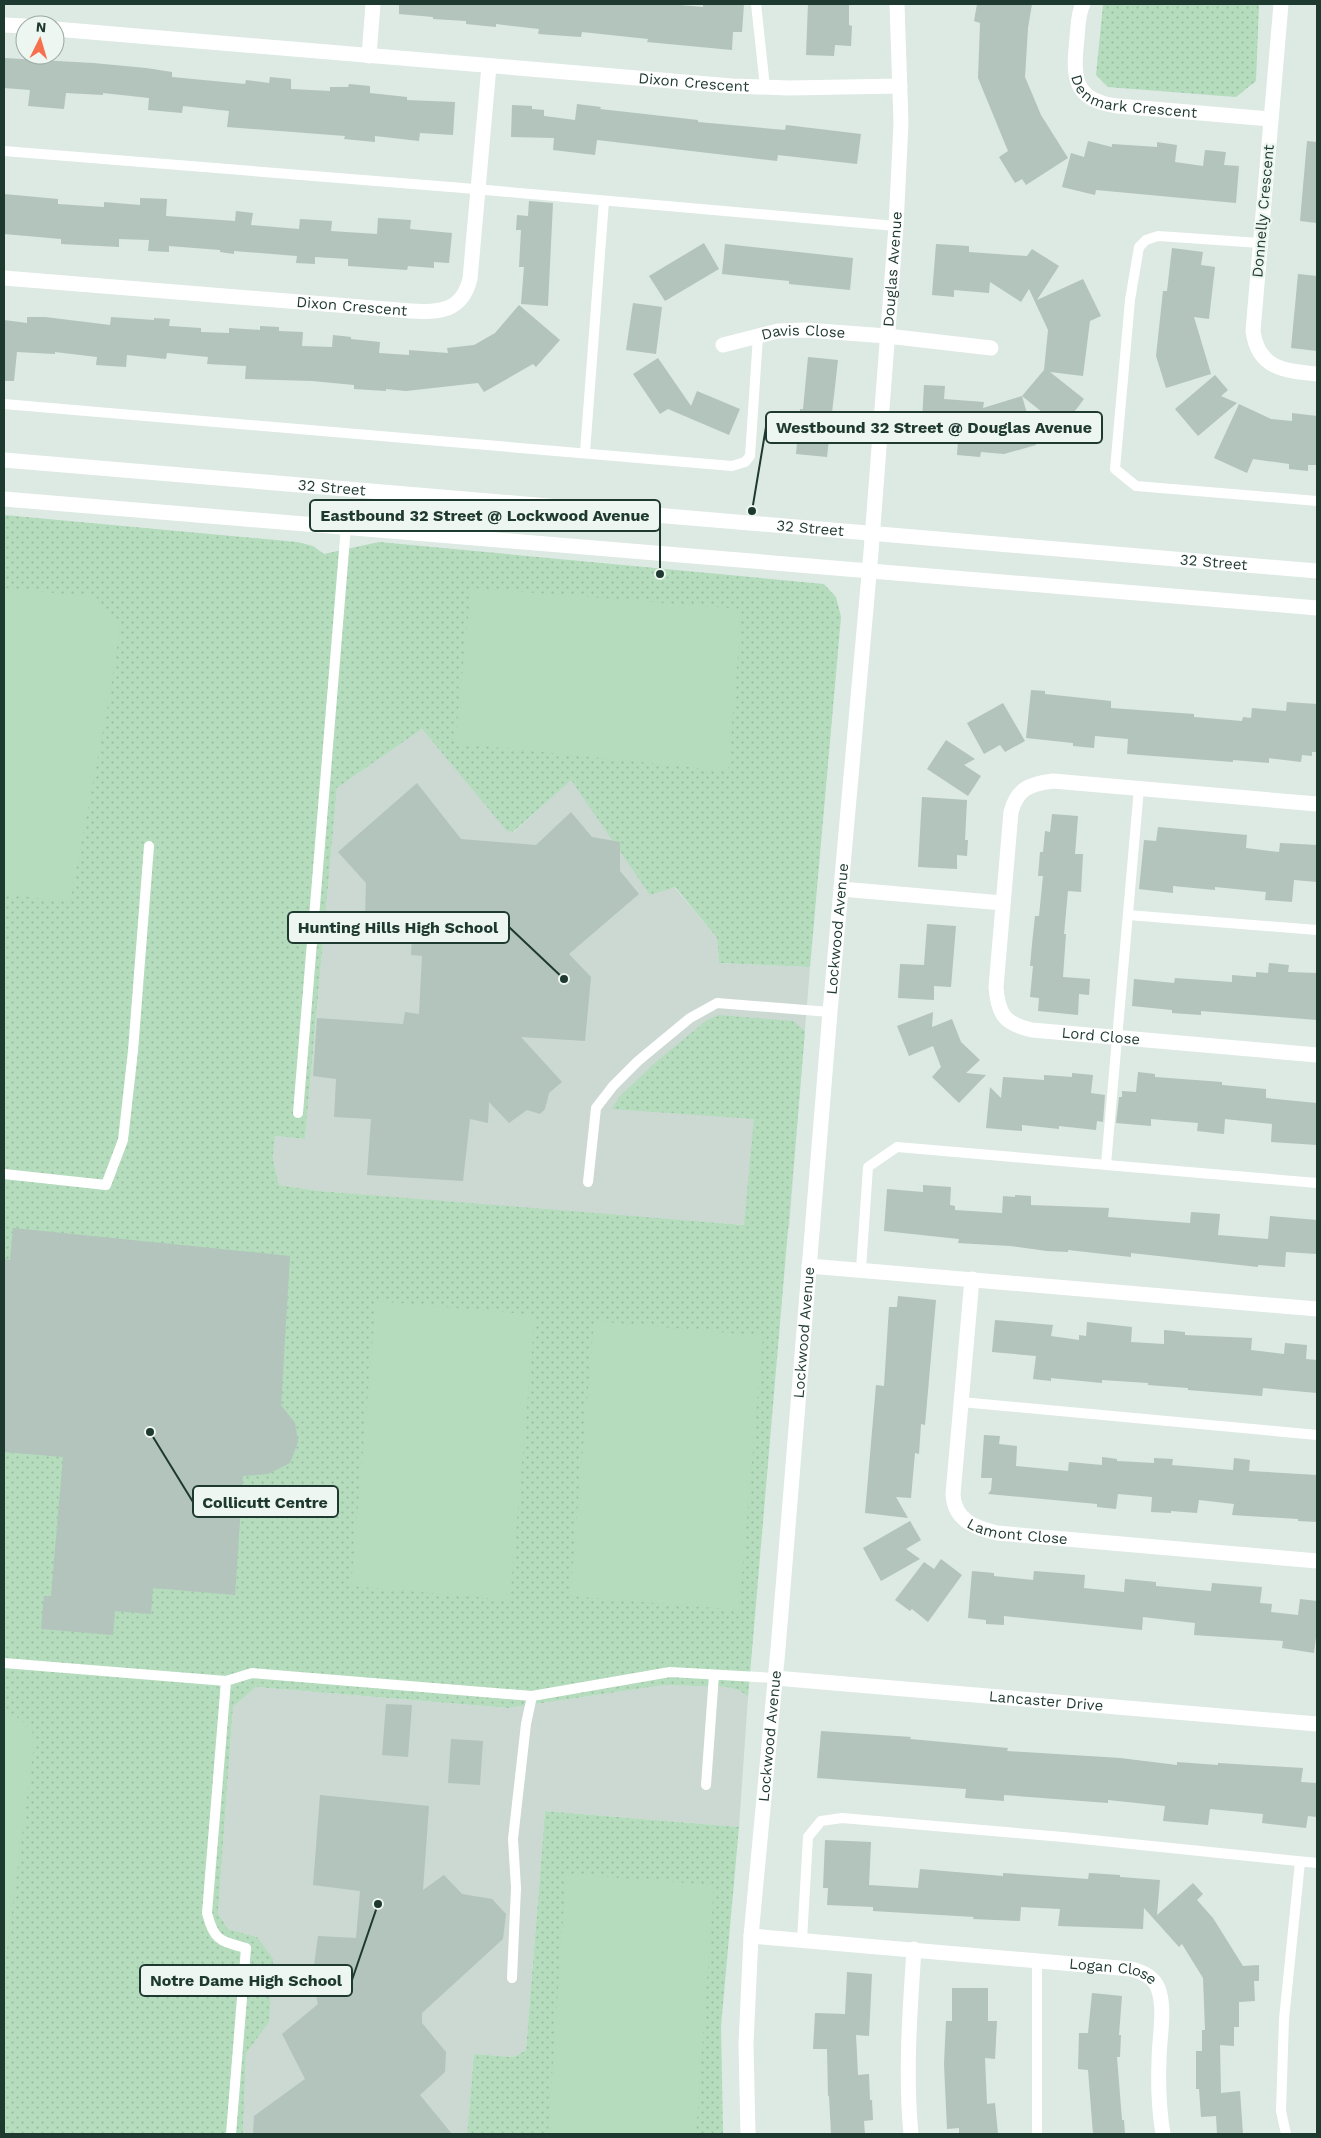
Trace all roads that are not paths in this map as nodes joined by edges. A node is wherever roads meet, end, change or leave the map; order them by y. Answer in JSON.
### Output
{"nodes":[{"id":1,"x":373,"y":4,"type":"edge"},
{"id":2,"x":756,"y":4,"type":"edge"},
{"id":3,"x":896,"y":4,"type":"edge"},
{"id":4,"x":1084,"y":4,"type":"edge"},
{"id":5,"x":1281,"y":4,"type":"edge"},
{"id":6,"x":65,"y":30,"type":"edge"},
{"id":7,"x":369,"y":56,"type":"junction"},
{"id":8,"x":489,"y":66,"type":"junction"},
{"id":9,"x":900,"y":86,"type":"junction"},
{"id":10,"x":765,"y":87,"type":"junction"},
{"id":11,"x":1270,"y":119,"type":"junction"},
{"id":12,"x":4,"y":151,"type":"edge"},
{"id":13,"x":478,"y":190,"type":"junction"},
{"id":14,"x":604,"y":201,"type":"junction"},
{"id":15,"x":896,"y":226,"type":"junction"},
{"id":16,"x":1260,"y":243,"type":"junction"},
{"id":17,"x":4,"y":278,"type":"edge"},
{"id":18,"x":758,"y":336,"type":"junction"},
{"id":19,"x":887,"y":336,"type":"junction"},
{"id":20,"x":723,"y":345,"type":"dead end"},
{"id":21,"x":991,"y":348,"type":"dead end"},
{"id":22,"x":1317,"y":374,"type":"edge"},
{"id":23,"x":4,"y":404,"type":"edge"},
{"id":24,"x":585,"y":452,"type":"junction"},
{"id":25,"x":4,"y":460,"type":"edge"},
{"id":26,"x":4,"y":499,"type":"edge"},
{"id":27,"x":1317,"y":501,"type":"edge"},
{"id":28,"x":346,"y":526,"type":"junction"},
{"id":29,"x":872,"y":533,"type":"junction"},
{"id":30,"x":869,"y":570,"type":"junction"},
{"id":31,"x":1317,"y":571,"type":"edge"},
{"id":32,"x":1317,"y":608,"type":"edge"},
{"id":33,"x":1139,"y":788,"type":"junction"},
{"id":34,"x":1317,"y":804,"type":"edge"},
{"id":35,"x":149,"y":846,"type":"dead end"},
{"id":36,"x":841,"y":889,"type":"junction"},
{"id":37,"x":1003,"y":903,"type":"junction"},
{"id":38,"x":1128,"y":915,"type":"junction"},
{"id":39,"x":1317,"y":930,"type":"edge"},
{"id":40,"x":830,"y":1012,"type":"junction"},
{"id":41,"x":1118,"y":1038,"type":"junction"},
{"id":42,"x":1317,"y":1055,"type":"edge"},
{"id":43,"x":298,"y":1113,"type":"dead end"},
{"id":44,"x":1106,"y":1164,"type":"junction"},
{"id":45,"x":4,"y":1174,"type":"edge"},
{"id":46,"x":588,"y":1182,"type":"dead end"},
{"id":47,"x":1317,"y":1183,"type":"edge"},
{"id":48,"x":809,"y":1266,"type":"junction"},
{"id":49,"x":861,"y":1269,"type":"junction"},
{"id":50,"x":972,"y":1279,"type":"junction"},
{"id":51,"x":1317,"y":1309,"type":"edge"},
{"id":52,"x":961,"y":1402,"type":"junction"},
{"id":53,"x":1317,"y":1435,"type":"edge"},
{"id":54,"x":1317,"y":1561,"type":"edge"},
{"id":55,"x":4,"y":1664,"type":"edge"},
{"id":56,"x":714,"y":1675,"type":"junction"},
{"id":57,"x":775,"y":1678,"type":"junction"},
{"id":58,"x":226,"y":1681,"type":"junction"},
{"id":59,"x":532,"y":1696,"type":"junction"},
{"id":60,"x":1317,"y":1724,"type":"edge"},
{"id":61,"x":706,"y":1784,"type":"dead end"},
{"id":62,"x":1300,"y":1862,"type":"junction"},
{"id":63,"x":1317,"y":1863,"type":"edge"},
{"id":64,"x":751,"y":1936,"type":"junction"},
{"id":65,"x":802,"y":1940,"type":"junction"},
{"id":66,"x":914,"y":1949,"type":"junction"},
{"id":67,"x":1037,"y":1960,"type":"junction"},
{"id":68,"x":512,"y":1978,"type":"dead end"},
{"id":69,"x":230,"y":2134,"type":"edge"},
{"id":70,"x":748,"y":2134,"type":"edge"},
{"id":71,"x":911,"y":2134,"type":"edge"},
{"id":72,"x":1037,"y":2134,"type":"edge"},
{"id":73,"x":1163,"y":2134,"type":"edge"},
{"id":74,"x":1286,"y":2134,"type":"edge"}],
"edges":[{"from":1,"to":7,"type":"street"},
{"from":2,"to":10,"type":"lane"},
{"from":3,"to":9,"type":"street","name":"Douglas Avenue"},
{"from":4,"to":11,"type":"street","name":"Denmark Crescent"},
{"from":5,"to":11,"type":"street","name":"Donnelly Crescent"},
{"from":6,"to":7,"type":"street","name":"Dixon Crescent"},
{"from":7,"to":8,"type":"street","name":"Dixon Crescent"},
{"from":8,"to":10,"type":"street","name":"Dixon Crescent"},
{"from":8,"to":13,"type":"street","name":"Dixon Crescent"},
{"from":9,"to":10,"type":"street","name":"Dixon Crescent"},
{"from":9,"to":15,"type":"street","name":"Douglas Avenue"},
{"from":11,"to":16,"type":"street","name":"Donnelly Crescent"},
{"from":12,"to":13,"type":"lane"},
{"from":13,"to":14,"type":"lane"},
{"from":13,"to":17,"type":"street","name":"Dixon Crescent"},
{"from":14,"to":15,"type":"lane"},
{"from":14,"to":24,"type":"lane"},
{"from":15,"to":19,"type":"street","name":"Douglas Avenue"},
{"from":16,"to":22,"type":"street","name":"Donnelly Crescent"},
{"from":16,"to":27,"type":"lane"},
{"from":18,"to":19,"type":"street","name":"Davis Close"},
{"from":18,"to":20,"type":"street","name":"Davis Close"},
{"from":18,"to":24,"type":"lane"},
{"from":19,"to":21,"type":"street","name":"Davis Close"},
{"from":19,"to":29,"type":"street","name":"Douglas Avenue"},
{"from":23,"to":24,"type":"lane"},
{"from":25,"to":29,"type":"street","name":"32 Street"},
{"from":26,"to":28,"type":"street"},
{"from":28,"to":30,"type":"street"},
{"from":28,"to":43,"type":"lane"},
{"from":29,"to":30,"type":"street","name":"Lockwood Avenue"},
{"from":29,"to":31,"type":"street","name":"32 Street"},
{"from":30,"to":32,"type":"street"},
{"from":30,"to":36,"type":"street","name":"Lockwood Avenue"},
{"from":33,"to":34,"type":"street","name":"Lord Close"},
{"from":33,"to":37,"type":"street","name":"Lord Close"},
{"from":33,"to":38,"type":"lane"},
{"from":35,"to":45,"type":"lane"},
{"from":36,"to":37,"type":"street"},
{"from":36,"to":40,"type":"street","name":"Lockwood Avenue"},
{"from":37,"to":41,"type":"street","name":"Lord Close"},
{"from":38,"to":39,"type":"lane"},
{"from":38,"to":41,"type":"lane"},
{"from":40,"to":46,"type":"lane"},
{"from":40,"to":48,"type":"street","name":"Lockwood Avenue"},
{"from":41,"to":42,"type":"street","name":"Lord Close"},
{"from":41,"to":44,"type":"lane"},
{"from":44,"to":47,"type":"lane"},
{"from":44,"to":49,"type":"lane"},
{"from":48,"to":49,"type":"street"},
{"from":48,"to":57,"type":"street","name":"Lockwood Avenue"},
{"from":49,"to":50,"type":"street"},
{"from":50,"to":51,"type":"street"},
{"from":50,"to":52,"type":"street","name":"Lamont Close"},
{"from":52,"to":53,"type":"lane"},
{"from":52,"to":54,"type":"street","name":"Lamont Close"},
{"from":55,"to":58,"type":"lane"},
{"from":56,"to":57,"type":"lane"},
{"from":56,"to":59,"type":"lane"},
{"from":56,"to":61,"type":"lane"},
{"from":57,"to":60,"type":"street","name":"Lancaster Drive"},
{"from":57,"to":64,"type":"street","name":"Lockwood Avenue"},
{"from":58,"to":59,"type":"lane"},
{"from":58,"to":69,"type":"lane"},
{"from":59,"to":68,"type":"lane"},
{"from":62,"to":63,"type":"lane"},
{"from":62,"to":65,"type":"lane"},
{"from":62,"to":74,"type":"lane"},
{"from":64,"to":65,"type":"street","name":"Logan Close"},
{"from":64,"to":70,"type":"street","name":"Lockwood Avenue"},
{"from":65,"to":66,"type":"street","name":"Logan Close"},
{"from":66,"to":67,"type":"street","name":"Logan Close"},
{"from":66,"to":71,"type":"street"},
{"from":67,"to":72,"type":"lane"},
{"from":67,"to":73,"type":"street","name":"Logan Close"}]}
